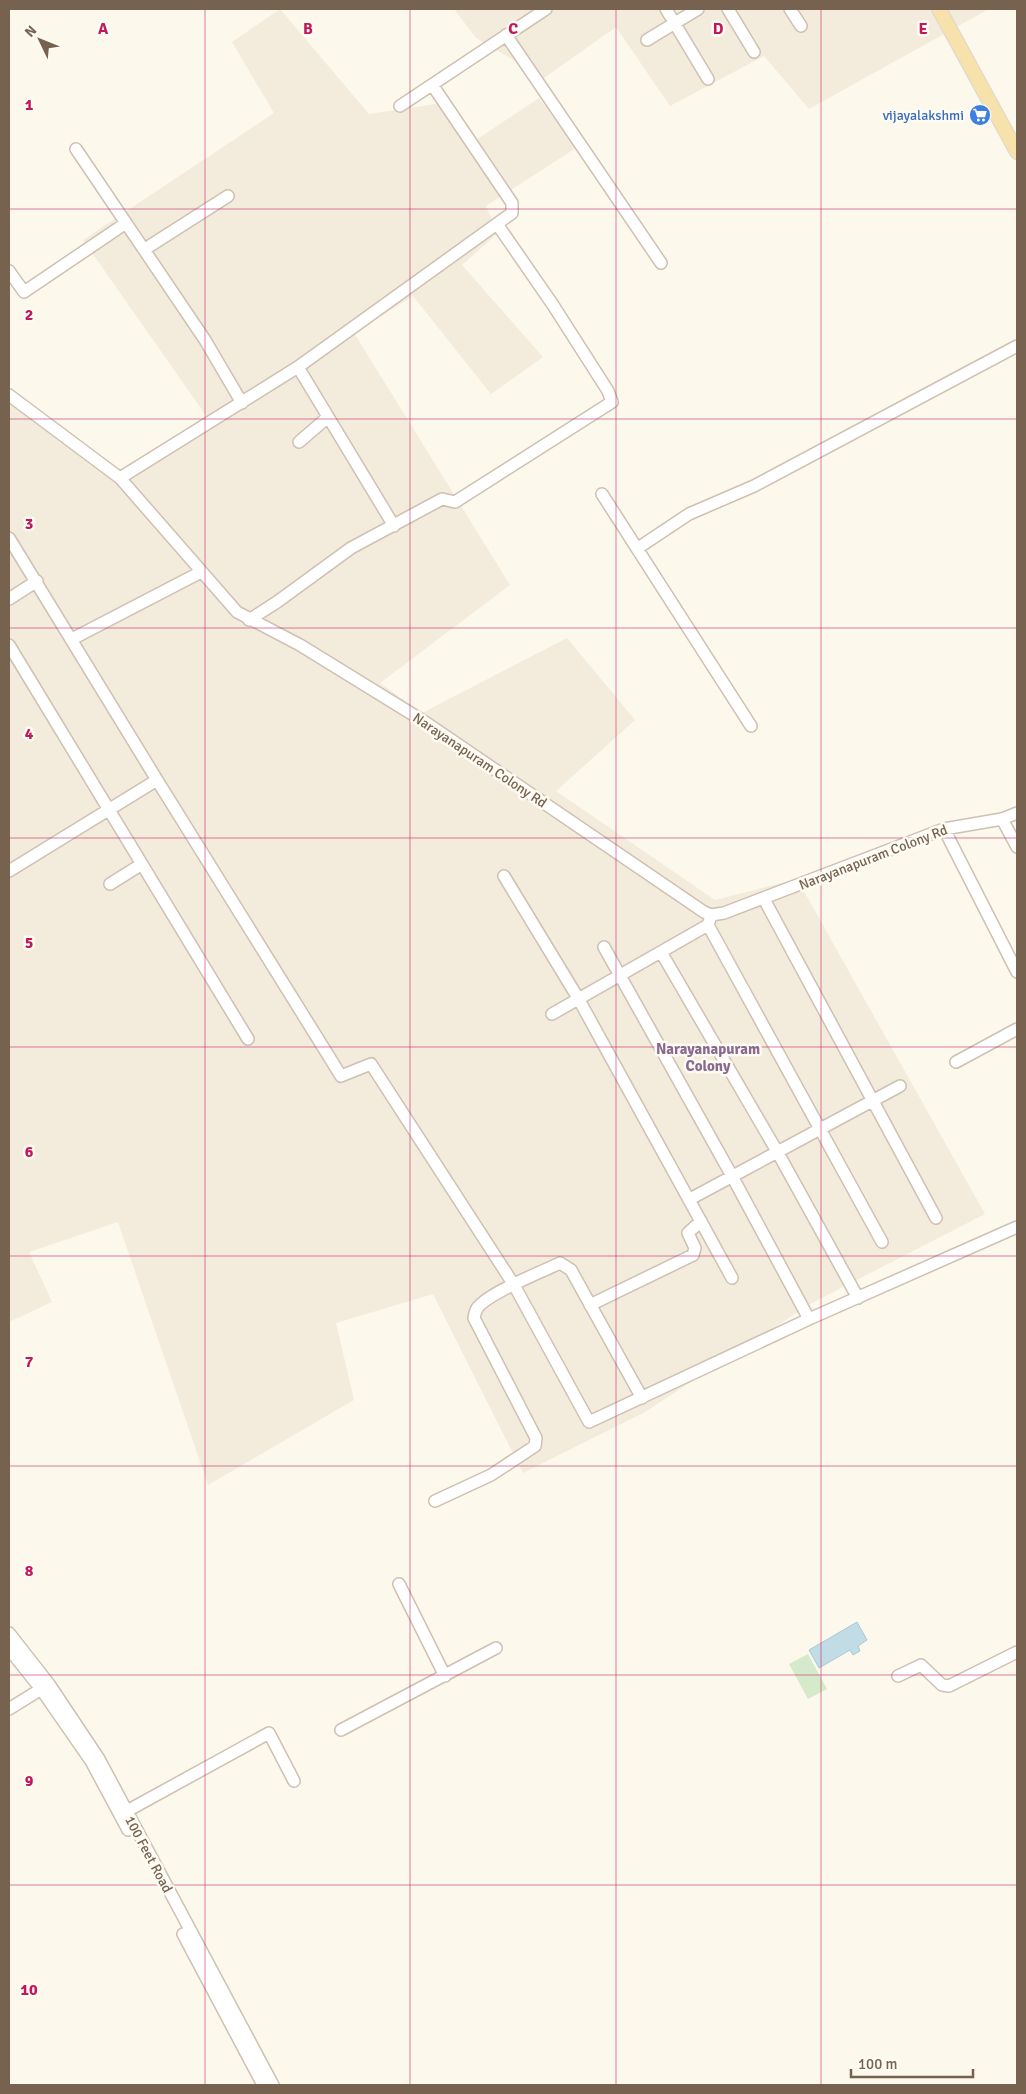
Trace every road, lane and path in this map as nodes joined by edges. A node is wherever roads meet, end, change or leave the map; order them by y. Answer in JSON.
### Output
{"nodes":[{"id":1,"x":546,"y":9,"type":"edge"},
{"id":2,"x":666,"y":9,"type":"edge"},
{"id":3,"x":698,"y":9,"type":"edge"},
{"id":4,"x":728,"y":9,"type":"edge"},
{"id":5,"x":790,"y":9,"type":"edge"},
{"id":6,"x":939,"y":9,"type":"edge"},
{"id":7,"x":675,"y":23,"type":"junction"},
{"id":8,"x":801,"y":26,"type":"dead end"},
{"id":9,"x":506,"y":35,"type":"junction"},
{"id":10,"x":647,"y":40,"type":"dead end"},
{"id":11,"x":754,"y":52,"type":"dead end"},
{"id":12,"x":708,"y":79,"type":"dead end"},
{"id":13,"x":433,"y":86,"type":"junction"},
{"id":14,"x":400,"y":106,"type":"dead end"},
{"id":15,"x":76,"y":148,"type":"dead end"},
{"id":16,"x":1017,"y":152,"type":"edge"},
{"id":17,"x":228,"y":196,"type":"dead end"},
{"id":18,"x":126,"y":223,"type":"junction"},
{"id":19,"x":497,"y":224,"type":"junction"},
{"id":20,"x":145,"y":249,"type":"junction"},
{"id":21,"x":660,"y":263,"type":"dead end"},
{"id":22,"x":9,"y":271,"type":"edge"},
{"id":23,"x":1017,"y":346,"type":"edge"},
{"id":24,"x":298,"y":367,"type":"junction"},
{"id":25,"x":9,"y":395,"type":"edge"},
{"id":26,"x":242,"y":403,"type":"junction"},
{"id":27,"x":328,"y":417,"type":"junction"},
{"id":28,"x":299,"y":442,"type":"dead end"},
{"id":29,"x":120,"y":478,"type":"junction"},
{"id":30,"x":602,"y":494,"type":"dead end"},
{"id":31,"x":394,"y":526,"type":"junction"},
{"id":32,"x":9,"y":538,"type":"edge"},
{"id":33,"x":638,"y":548,"type":"junction"},
{"id":34,"x":201,"y":572,"type":"junction"},
{"id":35,"x":37,"y":581,"type":"junction"},
{"id":36,"x":9,"y":598,"type":"edge"},
{"id":37,"x":249,"y":620,"type":"junction"},
{"id":38,"x":72,"y":639,"type":"junction"},
{"id":39,"x":9,"y":645,"type":"edge"},
{"id":40,"x":751,"y":726,"type":"dead end"},
{"id":41,"x":157,"y":780,"type":"junction"},
{"id":42,"x":110,"y":810,"type":"junction"},
{"id":43,"x":1017,"y":813,"type":"edge"},
{"id":44,"x":1002,"y":819,"type":"junction"},
{"id":45,"x":944,"y":829,"type":"junction"},
{"id":46,"x":1017,"y":848,"type":"edge"},
{"id":47,"x":142,"y":864,"type":"junction"},
{"id":48,"x":9,"y":871,"type":"edge"},
{"id":49,"x":504,"y":876,"type":"dead end"},
{"id":50,"x":110,"y":884,"type":"dead end"},
{"id":51,"x":764,"y":899,"type":"junction"},
{"id":52,"x":710,"y":920,"type":"junction"},
{"id":53,"x":604,"y":947,"type":"dead end"},
{"id":54,"x":661,"y":952,"type":"junction"},
{"id":55,"x":1017,"y":972,"type":"edge"},
{"id":56,"x":619,"y":975,"type":"junction"},
{"id":57,"x":578,"y":998,"type":"junction"},
{"id":58,"x":552,"y":1014,"type":"dead end"},
{"id":59,"x":1017,"y":1029,"type":"edge"},
{"id":60,"x":248,"y":1039,"type":"dead end"},
{"id":61,"x":956,"y":1062,"type":"dead end"},
{"id":62,"x":900,"y":1086,"type":"dead end"},
{"id":63,"x":871,"y":1102,"type":"junction"},
{"id":64,"x":819,"y":1130,"type":"junction"},
{"id":65,"x":778,"y":1153,"type":"junction"},
{"id":66,"x":732,"y":1176,"type":"junction"},
{"id":67,"x":690,"y":1199,"type":"junction"},
{"id":68,"x":936,"y":1218,"type":"dead end"},
{"id":69,"x":701,"y":1221,"type":"junction"},
{"id":70,"x":1017,"y":1227,"type":"edge"},
{"id":71,"x":882,"y":1242,"type":"dead end"},
{"id":72,"x":732,"y":1278,"type":"dead end"},
{"id":73,"x":514,"y":1285,"type":"junction"},
{"id":74,"x":858,"y":1298,"type":"junction"},
{"id":75,"x":590,"y":1306,"type":"junction"},
{"id":76,"x":809,"y":1320,"type":"junction"},
{"id":77,"x":642,"y":1398,"type":"junction"},
{"id":78,"x":435,"y":1501,"type":"dead end"},
{"id":79,"x":400,"y":1584,"type":"dead end"},
{"id":80,"x":9,"y":1633,"type":"edge"},
{"id":81,"x":9,"y":1648,"type":"edge"},
{"id":82,"x":496,"y":1648,"type":"dead end"},
{"id":83,"x":1017,"y":1652,"type":"edge"},
{"id":84,"x":445,"y":1676,"type":"junction"},
{"id":85,"x":898,"y":1676,"type":"dead end"},
{"id":86,"x":45,"y":1687,"type":"junction"},
{"id":87,"x":9,"y":1709,"type":"edge"},
{"id":88,"x":341,"y":1730,"type":"dead end"},
{"id":89,"x":294,"y":1781,"type":"dead end"},
{"id":90,"x":126,"y":1811,"type":"junction"},
{"id":91,"x":263,"y":2085,"type":"edge"},
{"id":92,"x":273,"y":2085,"type":"edge"}],
"edges":[{"from":1,"to":9,"type":"street"},
{"from":2,"to":7,"type":"street"},
{"from":3,"to":7,"type":"street"},
{"from":4,"to":11,"type":"street"},
{"from":5,"to":8,"type":"street"},
{"from":6,"to":16,"type":"main road"},
{"from":7,"to":10,"type":"street"},
{"from":7,"to":12,"type":"street"},
{"from":9,"to":13,"type":"street"},
{"from":9,"to":21,"type":"street"},
{"from":13,"to":14,"type":"street"},
{"from":13,"to":19,"type":"street"},
{"from":15,"to":18,"type":"street"},
{"from":17,"to":20,"type":"street"},
{"from":18,"to":20,"type":"street"},
{"from":18,"to":22,"type":"street"},
{"from":19,"to":24,"type":"street"},
{"from":19,"to":31,"type":"street"},
{"from":20,"to":26,"type":"street"},
{"from":23,"to":33,"type":"street"},
{"from":24,"to":26,"type":"street"},
{"from":24,"to":27,"type":"street"},
{"from":25,"to":29,"type":"street","name":"Narayanapuram Colony Rd"},
{"from":26,"to":29,"type":"street"},
{"from":27,"to":28,"type":"street"},
{"from":27,"to":31,"type":"street"},
{"from":29,"to":34,"type":"street","name":"Narayanapuram Colony Rd"},
{"from":30,"to":33,"type":"street"},
{"from":31,"to":37,"type":"street"},
{"from":32,"to":35,"type":"street"},
{"from":33,"to":40,"type":"street"},
{"from":34,"to":37,"type":"street","name":"Narayanapuram Colony Rd"},
{"from":34,"to":38,"type":"street"},
{"from":35,"to":36,"type":"street"},
{"from":35,"to":38,"type":"street"},
{"from":37,"to":52,"type":"street","name":"Narayanapuram Colony Rd"},
{"from":38,"to":41,"type":"street"},
{"from":39,"to":42,"type":"street"},
{"from":41,"to":42,"type":"street"},
{"from":41,"to":73,"type":"street"},
{"from":42,"to":47,"type":"street"},
{"from":42,"to":48,"type":"street"},
{"from":43,"to":44,"type":"street","name":"Narayanapuram Colony Rd"},
{"from":44,"to":45,"type":"street","name":"Narayanapuram Colony Rd"},
{"from":44,"to":46,"type":"street"},
{"from":45,"to":51,"type":"street","name":"Narayanapuram Colony Rd"},
{"from":45,"to":55,"type":"street"},
{"from":47,"to":50,"type":"street"},
{"from":47,"to":60,"type":"street"},
{"from":49,"to":57,"type":"street"},
{"from":51,"to":52,"type":"street","name":"Narayanapuram Colony Rd"},
{"from":51,"to":63,"type":"street"},
{"from":52,"to":54,"type":"street"},
{"from":52,"to":64,"type":"street"},
{"from":53,"to":56,"type":"street"},
{"from":54,"to":56,"type":"street"},
{"from":54,"to":65,"type":"street"},
{"from":56,"to":57,"type":"street"},
{"from":56,"to":66,"type":"street"},
{"from":57,"to":58,"type":"street"},
{"from":57,"to":67,"type":"street"},
{"from":59,"to":61,"type":"street"},
{"from":62,"to":63,"type":"street"},
{"from":63,"to":64,"type":"street"},
{"from":63,"to":68,"type":"street"},
{"from":64,"to":65,"type":"street"},
{"from":64,"to":71,"type":"street"},
{"from":65,"to":66,"type":"street"},
{"from":65,"to":74,"type":"street"},
{"from":66,"to":67,"type":"street"},
{"from":66,"to":76,"type":"street"},
{"from":67,"to":69,"type":"street"},
{"from":69,"to":72,"type":"street"},
{"from":69,"to":75,"type":"street"},
{"from":70,"to":74,"type":"street"},
{"from":73,"to":75,"type":"street"},
{"from":73,"to":77,"type":"street"},
{"from":73,"to":78,"type":"street"},
{"from":74,"to":76,"type":"street"},
{"from":75,"to":77,"type":"street"},
{"from":76,"to":77,"type":"street"},
{"from":79,"to":84,"type":"street"},
{"from":80,"to":86,"type":"street","name":"100 Feet Road"},
{"from":81,"to":86,"type":"street","name":"100 Feet Road"},
{"from":82,"to":84,"type":"street"},
{"from":83,"to":85,"type":"street"},
{"from":84,"to":88,"type":"street"},
{"from":86,"to":87,"type":"street"},
{"from":86,"to":90,"type":"street","name":"100 Feet Road"},
{"from":86,"to":91,"type":"street","name":"100 Feet Road"},
{"from":89,"to":90,"type":"street"},
{"from":90,"to":92,"type":"street","name":"100 Feet Road"}]}
